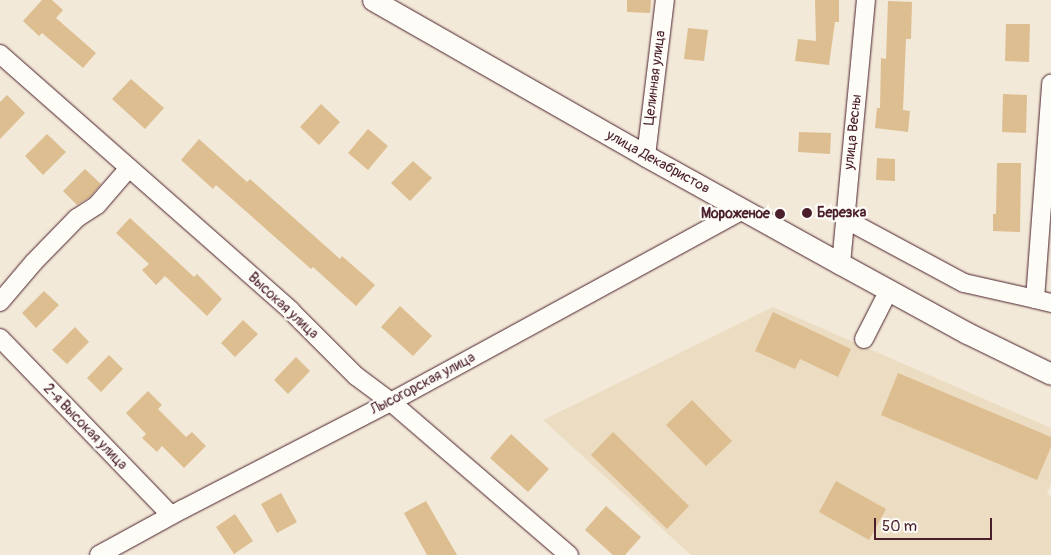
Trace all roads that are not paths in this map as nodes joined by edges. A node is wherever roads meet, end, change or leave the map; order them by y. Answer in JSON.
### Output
{"nodes":[{"id":1,"x":374,"y":0,"type":"edge"},
{"id":2,"x":665,"y":0,"type":"edge"},
{"id":3,"x":866,"y":0,"type":"edge"},
{"id":4,"x":0,"y":54,"type":"edge"},
{"id":5,"x":1051,"y":84,"type":"edge"},
{"id":6,"x":646,"y":156,"type":"junction"},
{"id":7,"x":129,"y":168,"type":"junction"},
{"id":8,"x":744,"y":209,"type":"junction"},
{"id":9,"x":845,"y":220,"type":"junction"},
{"id":10,"x":841,"y":264,"type":"junction"},
{"id":11,"x":889,"y":290,"type":"junction"},
{"id":12,"x":1043,"y":301,"type":"edge"},
{"id":13,"x":0,"y":302,"type":"edge"},
{"id":14,"x":0,"y":338,"type":"edge"},
{"id":15,"x":864,"y":339,"type":"dead end"},
{"id":16,"x":1051,"y":374,"type":"edge"},
{"id":17,"x":391,"y":402,"type":"junction"},
{"id":18,"x":171,"y":516,"type":"junction"},
{"id":19,"x":131,"y":547,"type":"edge"},
{"id":20,"x":99,"y":555,"type":"edge"},
{"id":21,"x":569,"y":555,"type":"edge"}],
"edges":[{"from":1,"to":6,"type":"main road","name":"улица Декабристов"},
{"from":2,"to":6,"type":"street","name":"Целинная улица"},
{"from":3,"to":9,"type":"street","name":"улица Весны"},
{"from":4,"to":7,"type":"street","name":"Высокая улица"},
{"from":5,"to":12,"type":"street"},
{"from":6,"to":8,"type":"main road","name":"улица Декабристов"},
{"from":7,"to":13,"type":"street"},
{"from":7,"to":17,"type":"street","name":"Высокая улица"},
{"from":8,"to":10,"type":"main road","name":"улица Декабристов"},
{"from":8,"to":17,"type":"street","name":"Лысогорская улица"},
{"from":9,"to":10,"type":"street","name":"улица Весны"},
{"from":9,"to":12,"type":"street"},
{"from":10,"to":11,"type":"main road","name":"улица Декабристов"},
{"from":11,"to":15,"type":"street"},
{"from":11,"to":16,"type":"main road","name":"улица Декабристов"},
{"from":14,"to":18,"type":"street","name":"2-я Высокая улица"},
{"from":17,"to":18,"type":"street","name":"Лысогорская улица"},
{"from":17,"to":21,"type":"street","name":"Высокая улица"},
{"from":18,"to":19,"type":"street","name":"Лысогорская улица"},
{"from":19,"to":20,"type":"street","name":"Лысогорская улица"}]}
